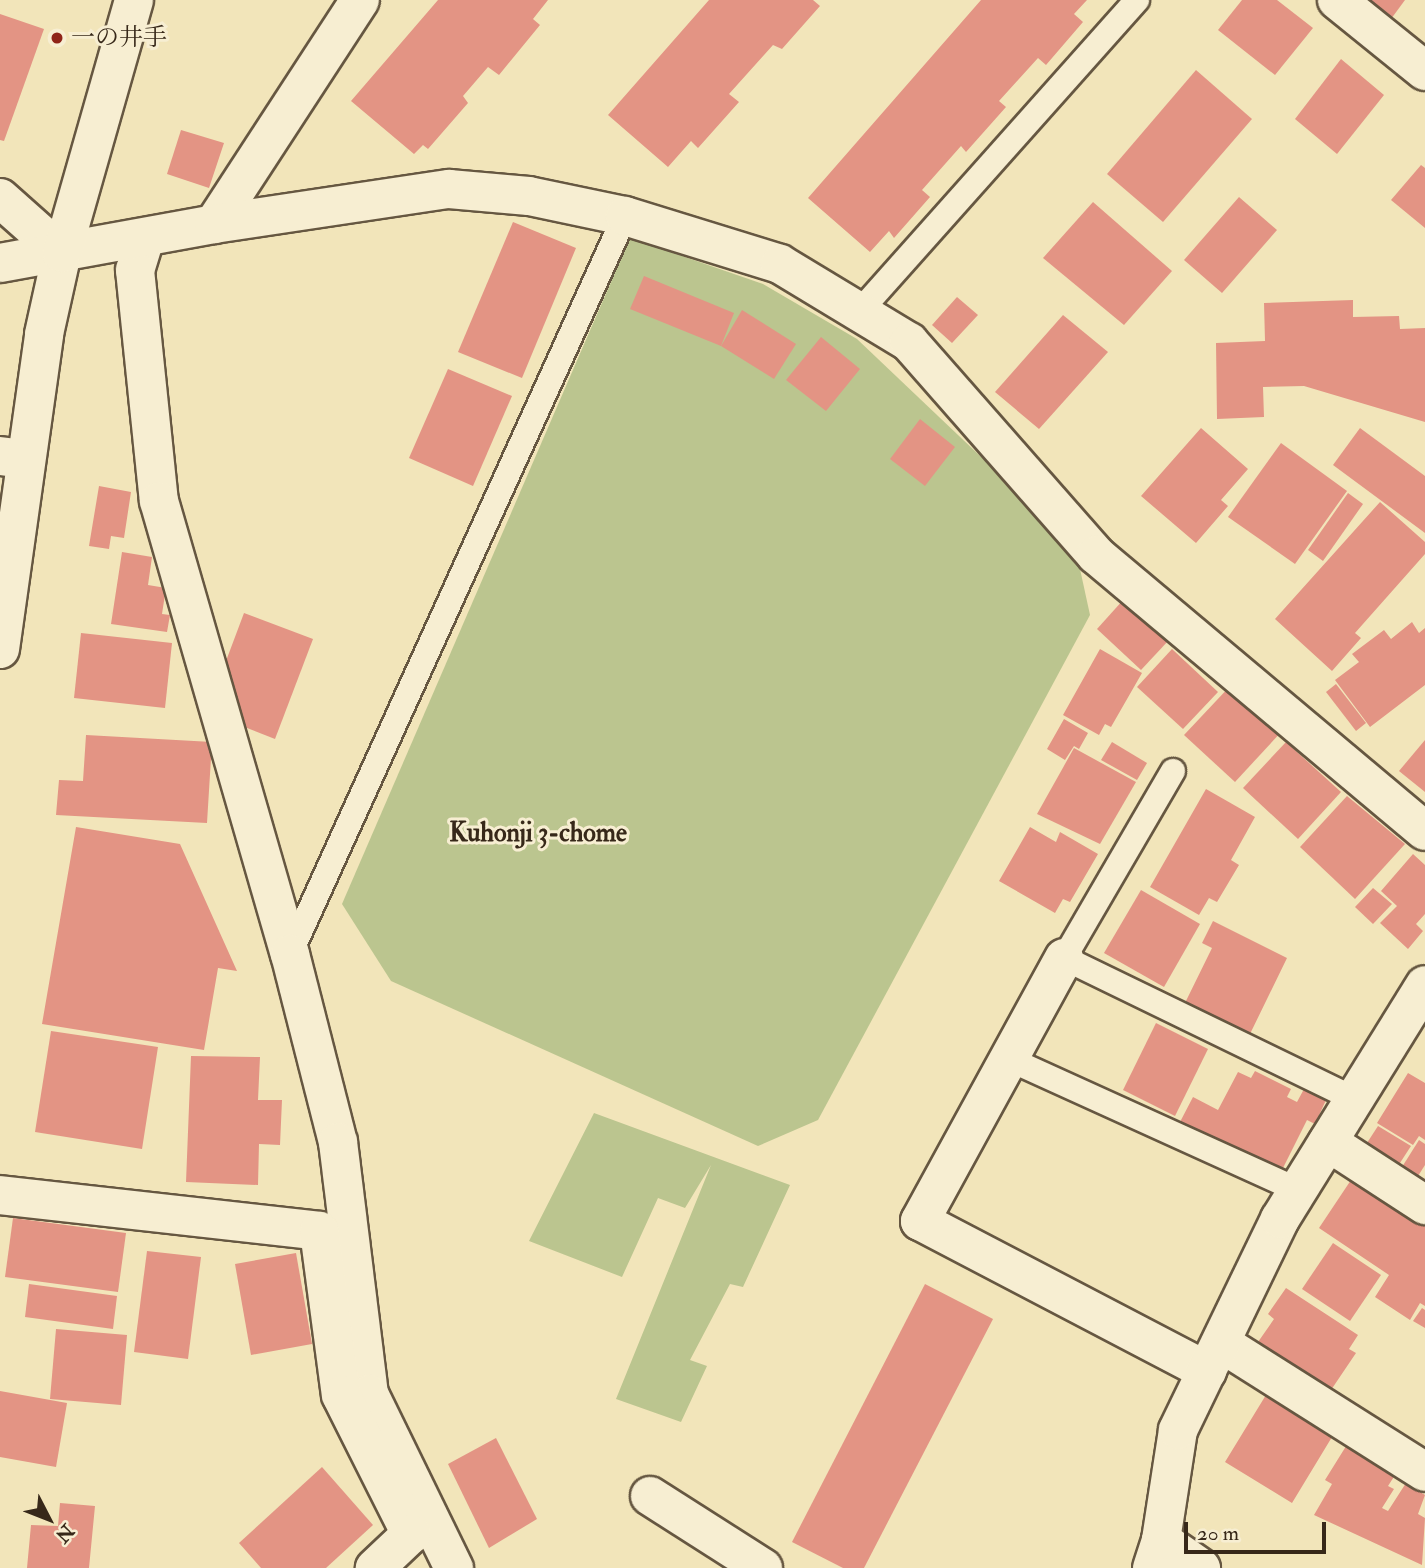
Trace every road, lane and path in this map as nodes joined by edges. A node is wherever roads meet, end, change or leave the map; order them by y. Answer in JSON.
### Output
{"nodes":[{"id":1,"x":134,"y":0,"type":"edge"},
{"id":2,"x":360,"y":0,"type":"edge"},
{"id":3,"x":1137,"y":0,"type":"edge"},
{"id":4,"x":1337,"y":0,"type":"edge"},
{"id":5,"x":1425,"y":71,"type":"edge"},
{"id":6,"x":0,"y":198,"type":"edge"},
{"id":7,"x":625,"y":216,"type":"junction"},
{"id":8,"x":214,"y":223,"type":"junction"},
{"id":9,"x":145,"y":237,"type":"junction"},
{"id":10,"x":62,"y":253,"type":"junction"},
{"id":11,"x":0,"y":262,"type":"edge"},
{"id":12,"x":859,"y":312,"type":"junction"},
{"id":13,"x":13,"y":458,"type":"edge"},
{"id":14,"x":0,"y":649,"type":"edge"},
{"id":15,"x":1173,"y":771,"type":"dead end"},
{"id":16,"x":1425,"y":831,"type":"edge"},
{"id":17,"x":290,"y":954,"type":"junction"},
{"id":18,"x":1064,"y":958,"type":"junction"},
{"id":19,"x":1425,"y":985,"type":"edge"},
{"id":20,"x":1009,"y":1059,"type":"junction"},
{"id":21,"x":1355,"y":1099,"type":"junction"},
{"id":22,"x":1328,"y":1142,"type":"junction"},
{"id":23,"x":1298,"y":1190,"type":"junction"},
{"id":24,"x":0,"y":1195,"type":"edge"},
{"id":25,"x":1425,"y":1205,"type":"edge"},
{"id":26,"x":1214,"y":1357,"type":"junction"},
{"id":27,"x":1425,"y":1472,"type":"edge"},
{"id":28,"x":650,"y":1496,"type":"dead end"},
{"id":29,"x":1157,"y":1554,"type":"edge"},
{"id":30,"x":375,"y":1568,"type":"edge"},
{"id":31,"x":454,"y":1568,"type":"edge"},
{"id":32,"x":763,"y":1568,"type":"edge"},
{"id":33,"x":1201,"y":1568,"type":"edge"}],
"edges":[{"from":1,"to":10,"type":"street"},
{"from":2,"to":8,"type":"street"},
{"from":3,"to":12,"type":"lane"},
{"from":4,"to":5,"type":"street"},
{"from":6,"to":10,"type":"street"},
{"from":7,"to":8,"type":"street"},
{"from":7,"to":12,"type":"street"},
{"from":7,"to":17,"type":"lane"},
{"from":8,"to":9,"type":"street"},
{"from":9,"to":10,"type":"street"},
{"from":9,"to":17,"type":"street"},
{"from":10,"to":11,"type":"street"},
{"from":10,"to":13,"type":"street"},
{"from":12,"to":16,"type":"street"},
{"from":13,"to":14,"type":"street"},
{"from":15,"to":18,"type":"lane"},
{"from":17,"to":31,"type":"street"},
{"from":18,"to":20,"type":"street"},
{"from":18,"to":21,"type":"lane"},
{"from":19,"to":21,"type":"street"},
{"from":20,"to":23,"type":"lane"},
{"from":20,"to":26,"type":"street"},
{"from":21,"to":22,"type":"street"},
{"from":22,"to":23,"type":"street"},
{"from":22,"to":25,"type":"street"},
{"from":23,"to":26,"type":"street"},
{"from":24,"to":30,"type":"street"},
{"from":26,"to":27,"type":"street"},
{"from":26,"to":29,"type":"street"},
{"from":28,"to":32,"type":"street"},
{"from":29,"to":33,"type":"street"}]}
